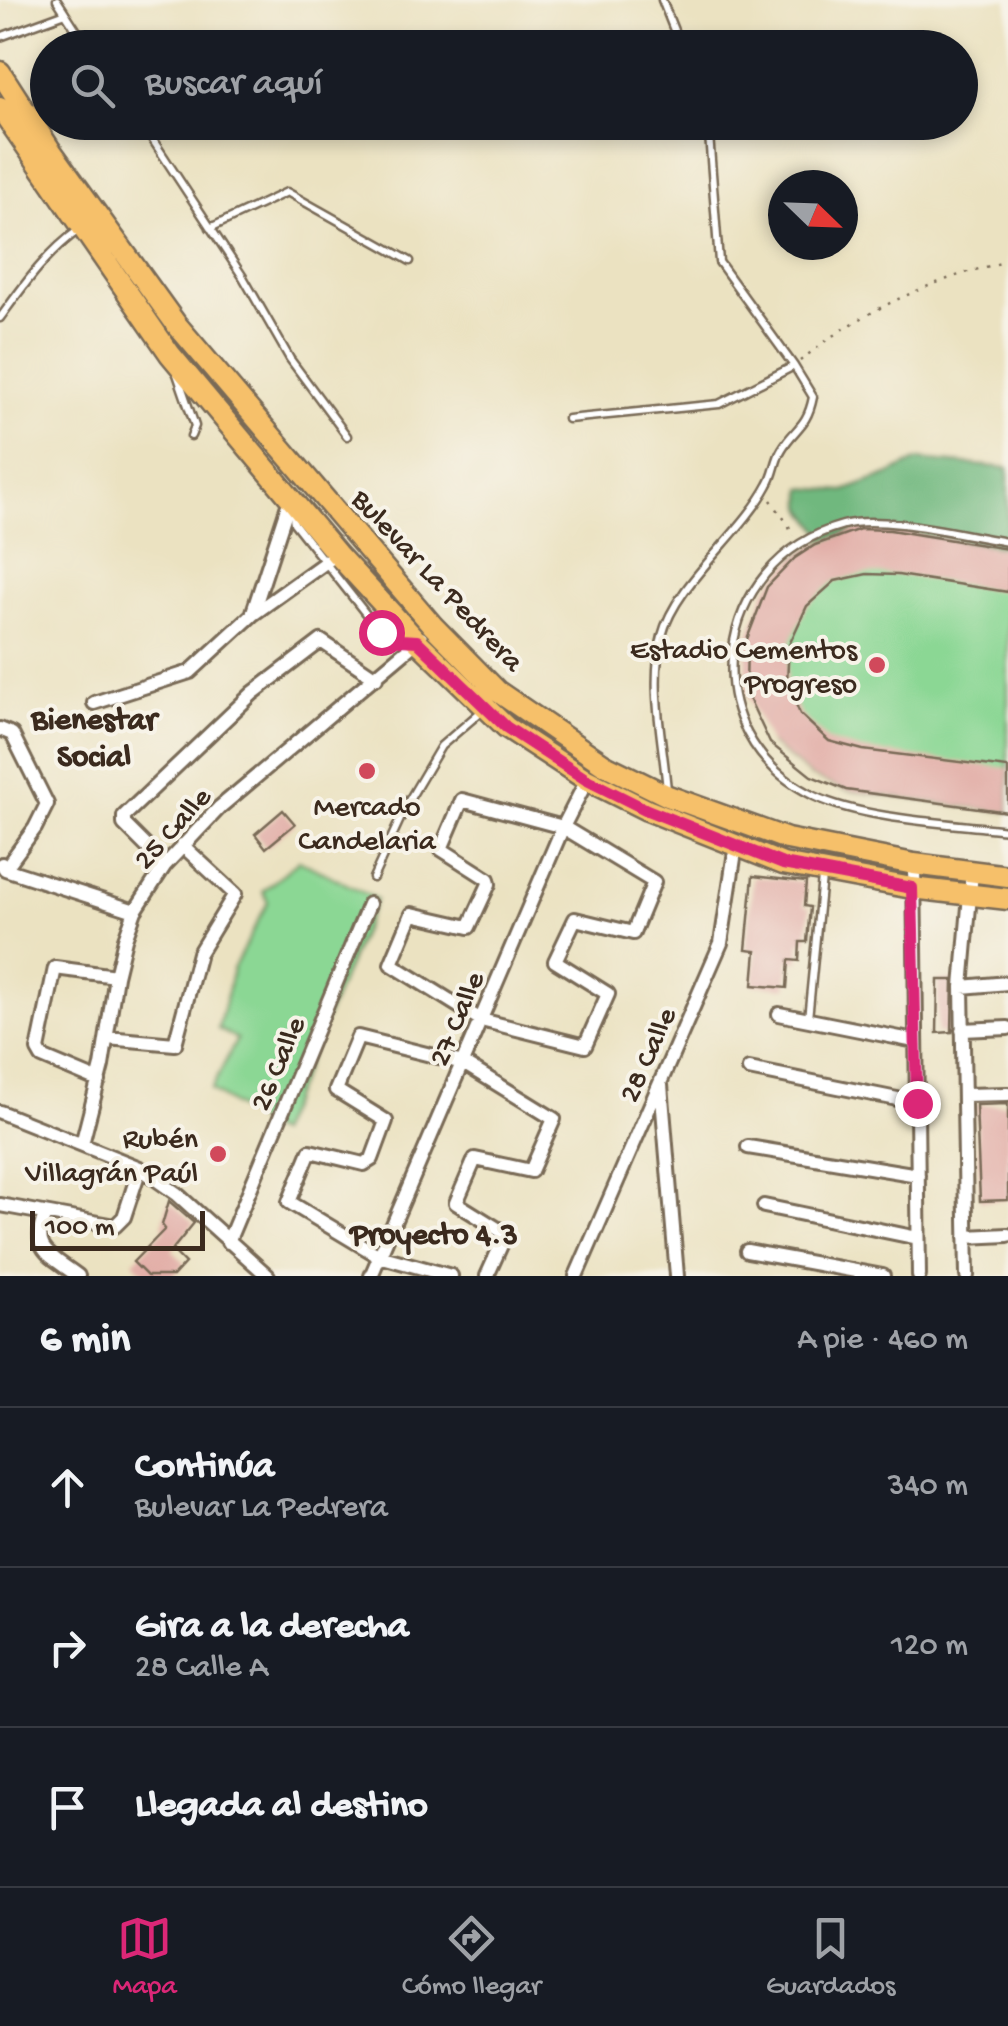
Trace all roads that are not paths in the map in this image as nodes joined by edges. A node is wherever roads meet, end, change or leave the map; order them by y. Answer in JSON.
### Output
{"nodes":[{"id":1,"x":57,"y":0,"type":"edge"},
{"id":2,"x":662,"y":0,"type":"edge"},
{"id":3,"x":64,"y":14,"type":"junction"},
{"id":4,"x":75,"y":30,"type":"edge"},
{"id":5,"x":674,"y":30,"type":"edge"},
{"id":6,"x":0,"y":37,"type":"edge"},
{"id":7,"x":0,"y":72,"type":"edge"},
{"id":8,"x":0,"y":108,"type":"edge"},
{"id":9,"x":30,"y":120,"type":"edge"},
{"id":10,"x":43,"y":140,"type":"edge"},
{"id":11,"x":153,"y":140,"type":"edge"},
{"id":12,"x":709,"y":140,"type":"edge"},
{"id":13,"x":210,"y":228,"type":"junction"},
{"id":14,"x":80,"y":229,"type":"junction"},
{"id":15,"x":410,"y":261,"type":"dead end"},
{"id":16,"x":0,"y":318,"type":"edge"},
{"id":17,"x":170,"y":354,"type":"junction"},
{"id":18,"x":794,"y":366,"type":"junction"},
{"id":19,"x":568,"y":419,"type":"dead end"},
{"id":20,"x":191,"y":436,"type":"dead end"},
{"id":21,"x":347,"y":436,"type":"dead end"},
{"id":22,"x":290,"y":499,"type":"junction"},
{"id":23,"x":1008,"y":542,"type":"edge"},
{"id":24,"x":330,"y":558,"type":"junction"},
{"id":25,"x":252,"y":615,"type":"junction"},
{"id":26,"x":433,"y":626,"type":"junction"},
{"id":27,"x":417,"y":641,"type":"junction"},
{"id":28,"x":376,"y":678,"type":"junction"},
{"id":29,"x":94,"y":704,"type":"dead end"},
{"id":30,"x":485,"y":708,"type":"junction"},
{"id":31,"x":6,"y":732,"type":"edge"},
{"id":32,"x":587,"y":780,"type":"junction"},
{"id":33,"x":668,"y":796,"type":"junction"},
{"id":34,"x":563,"y":826,"type":"junction"},
{"id":35,"x":1008,"y":830,"type":"edge"},
{"id":36,"x":182,"y":845,"type":"junction"},
{"id":37,"x":736,"y":845,"type":"junction"},
{"id":38,"x":164,"y":864,"type":"junction"},
{"id":39,"x":914,"y":864,"type":"junction"},
{"id":40,"x":2,"y":865,"type":"edge"},
{"id":41,"x":823,"y":871,"type":"junction"},
{"id":42,"x":972,"y":872,"type":"junction"},
{"id":43,"x":1008,"y":876,"type":"edge"},
{"id":44,"x":374,"y":878,"type":"dead end"},
{"id":45,"x":912,"y":888,"type":"junction"},
{"id":46,"x":969,"y":894,"type":"junction"},
{"id":47,"x":1008,"y":899,"type":"edge"},
{"id":48,"x":369,"y":904,"type":"dead end"},
{"id":49,"x":135,"y":910,"type":"junction"},
{"id":50,"x":116,"y":976,"type":"junction"},
{"id":51,"x":1008,"y":983,"type":"edge"},
{"id":52,"x":962,"y":987,"type":"junction"},
{"id":53,"x":779,"y":1014,"type":"dead end"},
{"id":54,"x":480,"y":1020,"type":"junction"},
{"id":55,"x":808,"y":1020,"type":"junction"},
{"id":56,"x":1008,"y":1028,"type":"edge"},
{"id":57,"x":962,"y":1030,"type":"junction"},
{"id":58,"x":107,"y":1038,"type":"junction"},
{"id":59,"x":915,"y":1042,"type":"junction"},
{"id":60,"x":463,"y":1063,"type":"junction"},
{"id":61,"x":749,"y":1069,"type":"dead end"},
{"id":62,"x":99,"y":1080,"type":"junction"},
{"id":63,"x":661,"y":1082,"type":"junction"},
{"id":64,"x":1008,"y":1094,"type":"edge"},
{"id":65,"x":964,"y":1095,"type":"junction"},
{"id":66,"x":917,"y":1103,"type":"junction"},
{"id":67,"x":0,"y":1112,"type":"edge"},
{"id":68,"x":82,"y":1144,"type":"junction"},
{"id":69,"x":748,"y":1147,"type":"dead end"},
{"id":70,"x":140,"y":1168,"type":"junction"},
{"id":71,"x":918,"y":1175,"type":"junction"},
{"id":72,"x":0,"y":1205,"type":"edge"},
{"id":73,"x":764,"y":1206,"type":"dead end"},
{"id":74,"x":44,"y":1215,"type":"junction"},
{"id":75,"x":1008,"y":1235,"type":"edge"},
{"id":76,"x":966,"y":1236,"type":"junction"},
{"id":77,"x":918,"y":1238,"type":"junction"},
{"id":78,"x":228,"y":1242,"type":"junction"},
{"id":79,"x":747,"y":1252,"type":"dead end"},
{"id":80,"x":380,"y":1256,"type":"junction"},
{"id":81,"x":78,"y":1276,"type":"edge"},
{"id":82,"x":268,"y":1276,"type":"edge"},
{"id":83,"x":371,"y":1276,"type":"edge"},
{"id":84,"x":451,"y":1276,"type":"edge"},
{"id":85,"x":487,"y":1276,"type":"edge"},
{"id":86,"x":576,"y":1276,"type":"edge"},
{"id":87,"x":677,"y":1276,"type":"edge"},
{"id":88,"x":883,"y":1276,"type":"edge"},
{"id":89,"x":919,"y":1276,"type":"edge"},
{"id":90,"x":967,"y":1276,"type":"edge"}],
"edges":[{"from":1,"to":3,"type":"lane"},
{"from":2,"to":5,"type":"lane"},
{"from":3,"to":4,"type":"lane"},
{"from":3,"to":6,"type":"lane"},
{"from":7,"to":9,"type":"main road","name":"Bulevar La Pedrera"},
{"from":8,"to":14,"type":"main road","name":"Bulevar La Pedrera"},
{"from":10,"to":26,"type":"main road","name":"Bulevar La Pedrera"},
{"from":11,"to":13,"type":"lane"},
{"from":12,"to":18,"type":"lane"},
{"from":13,"to":15,"type":"lane"},
{"from":13,"to":21,"type":"lane"},
{"from":14,"to":16,"type":"lane"},
{"from":14,"to":17,"type":"main road","name":"Bulevar La Pedrera"},
{"from":17,"to":20,"type":"lane"},
{"from":17,"to":22,"type":"main road","name":"Bulevar La Pedrera"},
{"from":18,"to":19,"type":"lane"},
{"from":18,"to":33,"type":"lane"},
{"from":22,"to":24,"type":"main road","name":"Bulevar La Pedrera"},
{"from":22,"to":25,"type":"street"},
{"from":23,"to":35,"type":"lane"},
{"from":24,"to":25,"type":"street"},
{"from":24,"to":27,"type":"main road","name":"Bulevar La Pedrera"},
{"from":25,"to":29,"type":"street"},
{"from":26,"to":27,"type":"street","name":"25 Calle"},
{"from":26,"to":33,"type":"main road","name":"Bulevar La Pedrera"},
{"from":27,"to":28,"type":"street","name":"25 Calle"},
{"from":27,"to":30,"type":"main road","name":"Bulevar La Pedrera"},
{"from":28,"to":36,"type":"street","name":"25 Calle"},
{"from":28,"to":38,"type":"street"},
{"from":30,"to":32,"type":"main road","name":"Bulevar La Pedrera"},
{"from":30,"to":44,"type":"lane"},
{"from":31,"to":40,"type":"street"},
{"from":32,"to":34,"type":"street","name":"27 Calle"},
{"from":32,"to":37,"type":"main road","name":"Bulevar La Pedrera"},
{"from":33,"to":39,"type":"main road","name":"Bulevar La Pedrera"},
{"from":34,"to":54,"type":"street","name":"27 Calle"},
{"from":34,"to":54,"type":"street"},
{"from":34,"to":54,"type":"street"},
{"from":36,"to":38,"type":"street","name":"25 Calle"},
{"from":36,"to":58,"type":"street"},
{"from":37,"to":41,"type":"main road","name":"Bulevar La Pedrera"},
{"from":37,"to":63,"type":"street","name":"28 Calle"},
{"from":38,"to":49,"type":"street","name":"25 Calle"},
{"from":39,"to":42,"type":"main road","name":"Bulevar La Pedrera"},
{"from":39,"to":45,"type":"street"},
{"from":40,"to":49,"type":"street"},
{"from":41,"to":45,"type":"main road","name":"Bulevar La Pedrera"},
{"from":41,"to":55,"type":"lane"},
{"from":42,"to":43,"type":"main road","name":"Bulevar La Pedrera"},
{"from":42,"to":46,"type":"street"},
{"from":45,"to":46,"type":"main road","name":"Bulevar La Pedrera"},
{"from":45,"to":59,"type":"street"},
{"from":46,"to":47,"type":"main road","name":"Bulevar La Pedrera"},
{"from":46,"to":52,"type":"street"},
{"from":48,"to":78,"type":"street","name":"26 Calle"},
{"from":49,"to":50,"type":"street","name":"25 Calle"},
{"from":50,"to":58,"type":"street","name":"25 Calle"},
{"from":50,"to":62,"type":"street"},
{"from":51,"to":52,"type":"street"},
{"from":52,"to":57,"type":"street"},
{"from":53,"to":55,"type":"street"},
{"from":54,"to":60,"type":"street","name":"27 Calle"},
{"from":55,"to":59,"type":"street"},
{"from":56,"to":57,"type":"street"},
{"from":57,"to":65,"type":"street"},
{"from":58,"to":62,"type":"street","name":"25 Calle"},
{"from":59,"to":66,"type":"street"},
{"from":60,"to":80,"type":"street","name":"27 Calle"},
{"from":60,"to":80,"type":"street"},
{"from":60,"to":85,"type":"street"},
{"from":61,"to":66,"type":"street"},
{"from":62,"to":68,"type":"street","name":"25 Calle"},
{"from":63,"to":86,"type":"street","name":"28 Calle"},
{"from":63,"to":87,"type":"street"},
{"from":64,"to":65,"type":"street"},
{"from":65,"to":76,"type":"street"},
{"from":66,"to":71,"type":"street"},
{"from":67,"to":68,"type":"street"},
{"from":68,"to":70,"type":"street"},
{"from":69,"to":71,"type":"street"},
{"from":70,"to":74,"type":"street"},
{"from":70,"to":78,"type":"street"},
{"from":71,"to":77,"type":"street"},
{"from":72,"to":74,"type":"street"},
{"from":73,"to":77,"type":"street"},
{"from":74,"to":81,"type":"street"},
{"from":75,"to":76,"type":"street"},
{"from":76,"to":90,"type":"street"},
{"from":77,"to":89,"type":"street"},
{"from":78,"to":82,"type":"street"},
{"from":79,"to":88,"type":"street"},
{"from":80,"to":83,"type":"street","name":"27 Calle"},
{"from":80,"to":84,"type":"street"}]}
